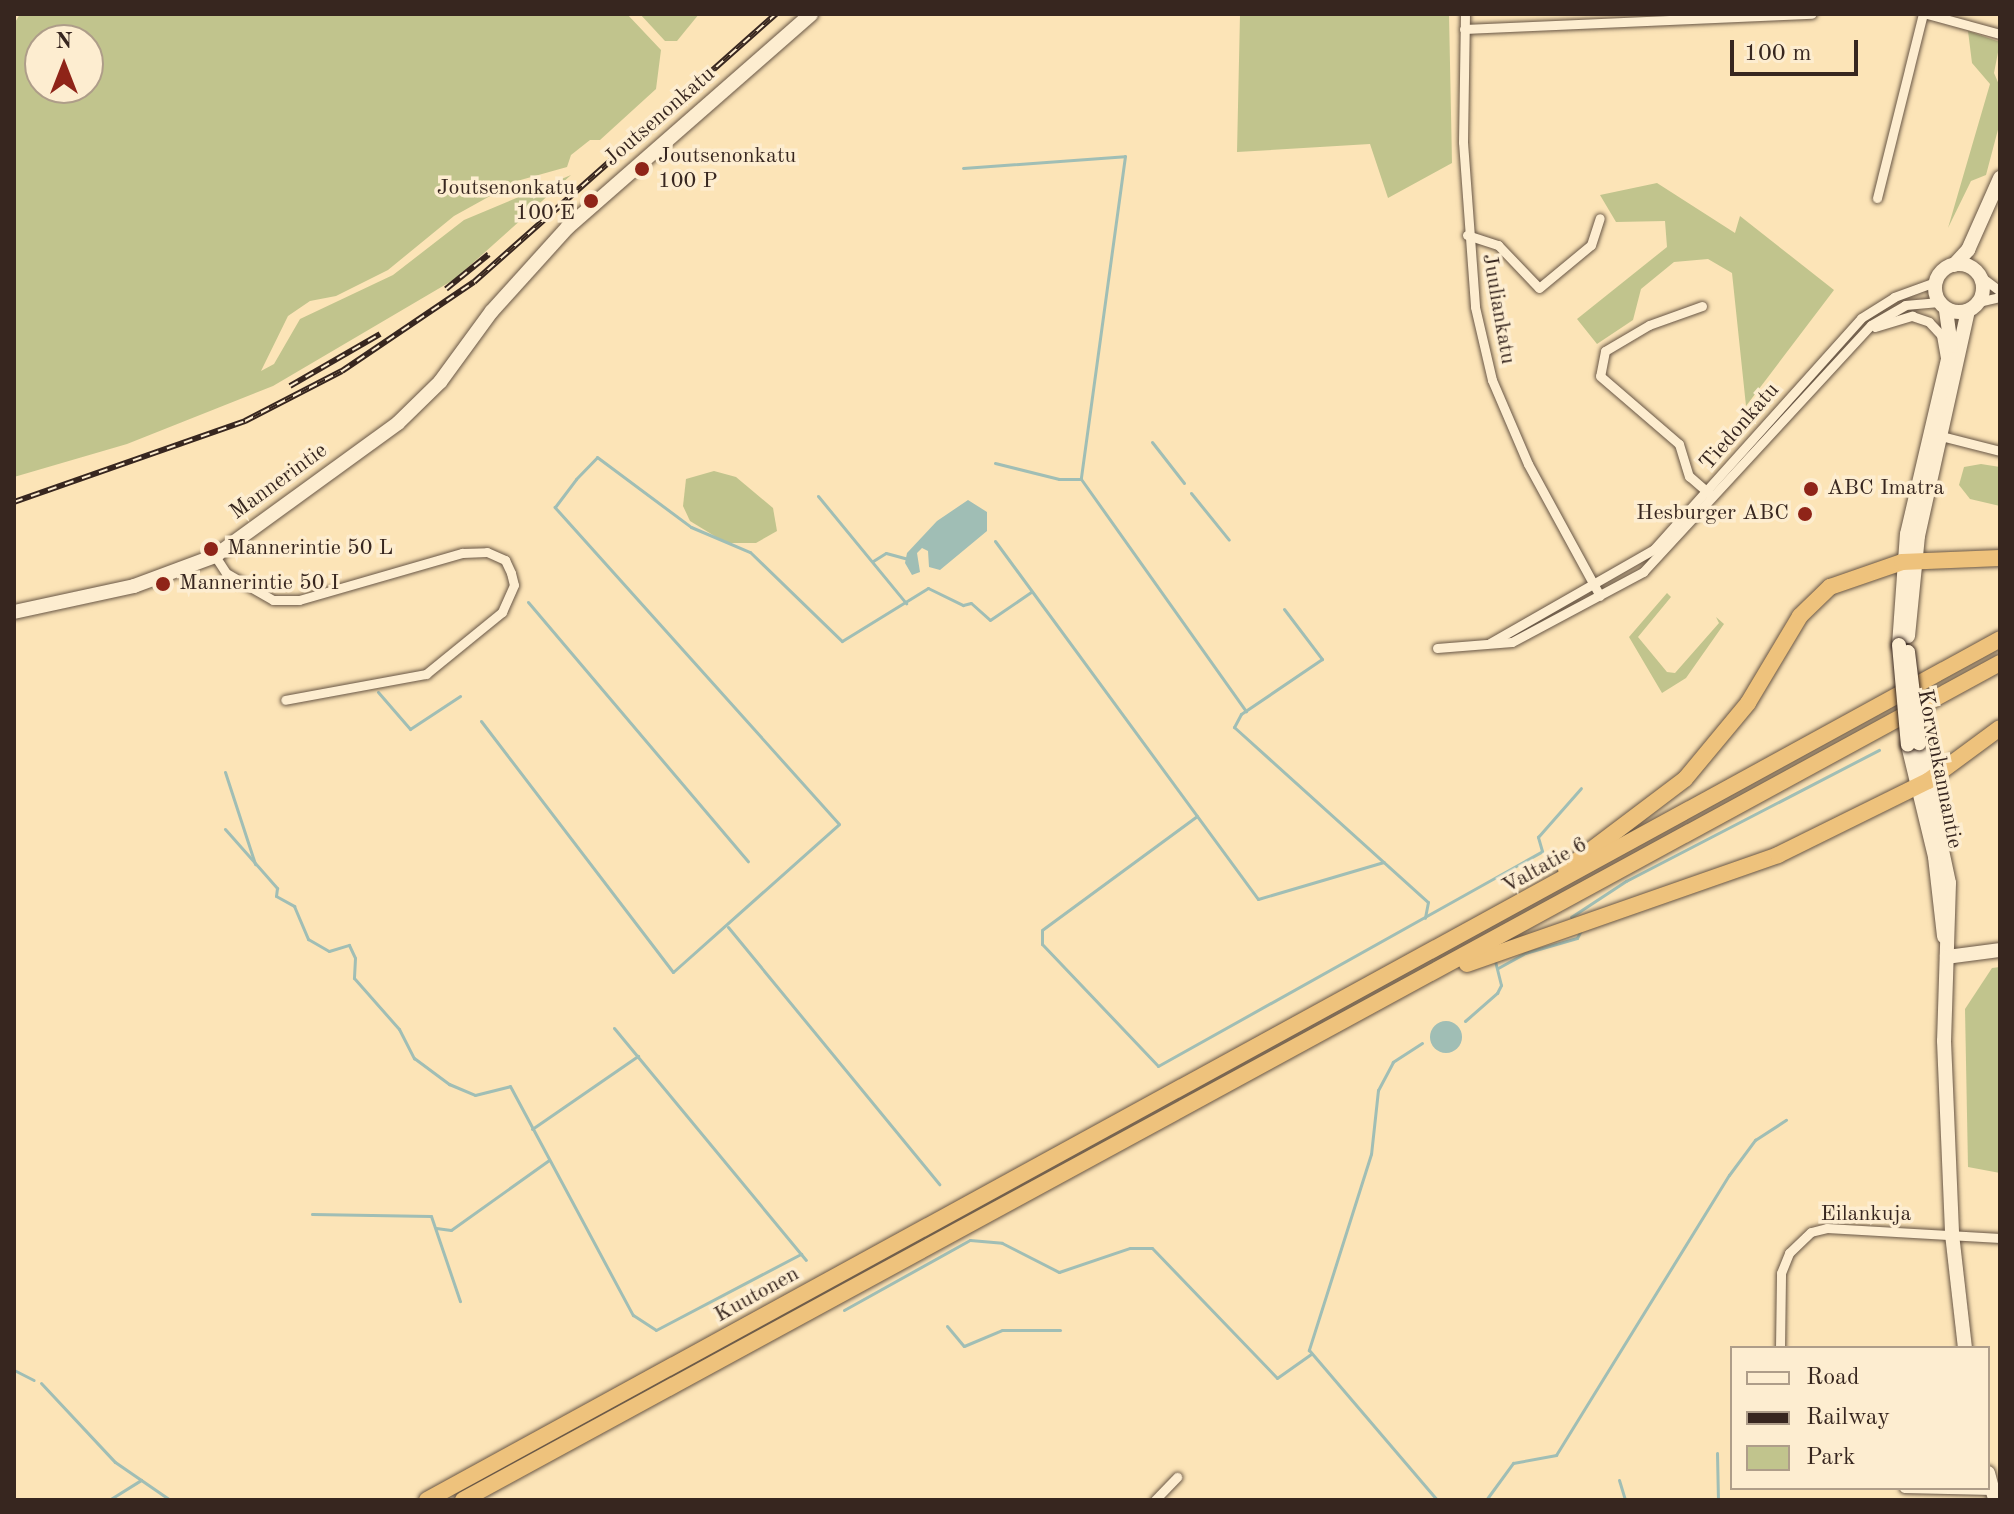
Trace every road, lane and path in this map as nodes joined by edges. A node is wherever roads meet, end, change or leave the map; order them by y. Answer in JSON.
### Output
{"nodes":[{"id":1,"x":811,"y":14,"type":"edge"},
{"id":2,"x":1465,"y":14,"type":"edge"},
{"id":3,"x":1812,"y":14,"type":"edge"},
{"id":4,"x":1925,"y":14,"type":"edge"},
{"id":5,"x":1702,"y":16,"type":"edge"},
{"id":6,"x":1464,"y":29,"type":"junction"},
{"id":7,"x":2000,"y":34,"type":"edge"},
{"id":8,"x":2000,"y":179,"type":"edge"},
{"id":9,"x":1877,"y":198,"type":"dead end"},
{"id":10,"x":1600,"y":218,"type":"dead end"},
{"id":11,"x":1467,"y":235,"type":"junction"},
{"id":12,"x":1954,"y":265,"type":"junction"},
{"id":13,"x":1978,"y":274,"type":"junction"},
{"id":14,"x":1935,"y":282,"type":"junction"},
{"id":15,"x":2000,"y":294,"type":"edge"},
{"id":16,"x":1702,"y":306,"type":"dead end"},
{"id":17,"x":1942,"y":306,"type":"junction"},
{"id":18,"x":1973,"y":306,"type":"junction"},
{"id":19,"x":1859,"y":338,"type":"junction"},
{"id":20,"x":1944,"y":378,"type":"junction"},
{"id":21,"x":420,"y":403,"type":"joint"},
{"id":22,"x":1941,"y":436,"type":"junction"},
{"id":23,"x":2000,"y":451,"type":"edge"},
{"id":24,"x":1707,"y":491,"type":"junction"},
{"id":25,"x":1716,"y":498,"type":"junction"},
{"id":26,"x":215,"y":556,"type":"junction"},
{"id":27,"x":2000,"y":558,"type":"edge"},
{"id":28,"x":1908,"y":561,"type":"junction"},
{"id":29,"x":1595,"y":586,"type":"junction"},
{"id":30,"x":1600,"y":596,"type":"junction"},
{"id":31,"x":14,"y":612,"type":"edge"},
{"id":32,"x":2000,"y":639,"type":"edge"},
{"id":33,"x":1487,"y":645,"type":"junction"},
{"id":34,"x":1437,"y":648,"type":"dead end"},
{"id":35,"x":2000,"y":663,"type":"edge"},
{"id":36,"x":285,"y":700,"type":"dead end"},
{"id":37,"x":2000,"y":728,"type":"edge"},
{"id":38,"x":1923,"y":784,"type":"junction"},
{"id":39,"x":1468,"y":933,"type":"junction"},
{"id":40,"x":2000,"y":950,"type":"edge"},
{"id":41,"x":1947,"y":957,"type":"junction"},
{"id":42,"x":1367,"y":1008,"type":"junction"},
{"id":43,"x":1115,"y":1135,"type":"junction"},
{"id":44,"x":1952,"y":1234,"type":"junction"},
{"id":45,"x":2000,"y":1238,"type":"edge"},
{"id":46,"x":1780,"y":1346,"type":"edge"},
{"id":47,"x":1965,"y":1346,"type":"edge"},
{"id":48,"x":1177,"y":1477,"type":"dead end"},
{"id":49,"x":1929,"y":1490,"type":"edge"},
{"id":50,"x":1993,"y":1495,"type":"edge"},
{"id":51,"x":427,"y":1500,"type":"edge"},
{"id":52,"x":463,"y":1500,"type":"edge"},
{"id":53,"x":1155,"y":1500,"type":"edge"}],
"edges":[{"from":1,"to":21,"type":"main road","name":"Joutsenonkatu"},
{"from":2,"to":6,"type":"street","name":"Juuliankatu"},
{"from":3,"to":5,"type":"street"},
{"from":4,"to":7,"type":"street"},
{"from":4,"to":9,"type":"street"},
{"from":5,"to":6,"type":"street"},
{"from":6,"to":11,"type":"street","name":"Juuliankatu"},
{"from":8,"to":12,"type":"main road"},
{"from":8,"to":13,"type":"main road"},
{"from":10,"to":11,"type":"street"},
{"from":11,"to":29,"type":"street","name":"Juuliankatu"},
{"from":12,"to":13,"type":"main road"},
{"from":12,"to":14,"type":"main road"},
{"from":13,"to":15,"type":"street"},
{"from":13,"to":18,"type":"main road","name":"Korvenkannantie"},
{"from":14,"to":17,"type":"main road","name":"Korvenkannantie"},
{"from":14,"to":24,"type":"street","name":"Tiedonkatu"},
{"from":15,"to":18,"type":"street"},
{"from":16,"to":24,"type":"street"},
{"from":17,"to":18,"type":"main road"},
{"from":17,"to":19,"type":"street","name":"Tiedonkatu"},
{"from":17,"to":20,"type":"main road","name":"Korvenkannantie"},
{"from":18,"to":22,"type":"main road","name":"Korvenkannantie"},
{"from":19,"to":20,"type":"street","name":"Tiedonkatu"},
{"from":19,"to":25,"type":"street","name":"Tiedonkatu"},
{"from":20,"to":28,"type":"main road","name":"Korvenkannantie"},
{"from":21,"to":26,"type":"main road","name":"Mannerintie"},
{"from":22,"to":23,"type":"street"},
{"from":22,"to":28,"type":"main road","name":"Korvenkannantie"},
{"from":24,"to":25,"type":"street"},
{"from":24,"to":29,"type":"street","name":"Tiedonkatu"},
{"from":25,"to":30,"type":"street","name":"Tiedonkatu"},
{"from":26,"to":31,"type":"main road","name":"Mannerintie"},
{"from":26,"to":36,"type":"street"},
{"from":27,"to":28,"type":"highway"},
{"from":28,"to":38,"type":"main road","name":"Korvenkannantie","bridge":true},
{"from":28,"to":39,"type":"highway"},
{"from":29,"to":30,"type":"street","name":"Juuliankatu"},
{"from":29,"to":33,"type":"street","name":"Tiedonkatu"},
{"from":30,"to":33,"type":"street","name":"Tiedonkatu"},
{"from":32,"to":39,"type":"highway","name":"Valtatie 6"},
{"from":33,"to":34,"type":"street","name":"Tiedonkatu"},
{"from":35,"to":42,"type":"highway","name":"Valtatie 6"},
{"from":37,"to":38,"type":"highway"},
{"from":38,"to":41,"type":"main road","name":"Korvenkannantie"},
{"from":38,"to":42,"type":"highway"},
{"from":39,"to":43,"type":"highway","name":"Valtatie 6"},
{"from":40,"to":41,"type":"main road"},
{"from":41,"to":44,"type":"main road","name":"Korvenkannantie"},
{"from":42,"to":43,"type":"highway","name":"Valtatie 6"},
{"from":43,"to":51,"type":"highway","name":"Kuutonen"},
{"from":43,"to":52,"type":"highway","name":"Kuutonen"},
{"from":44,"to":45,"type":"street","name":"Eilankuja"},
{"from":44,"to":46,"type":"street","name":"Eilankuja"},
{"from":44,"to":47,"type":"main road","name":"Korvenkannantie"},
{"from":48,"to":53,"type":"street"},
{"from":49,"to":50,"type":"street"}]}
